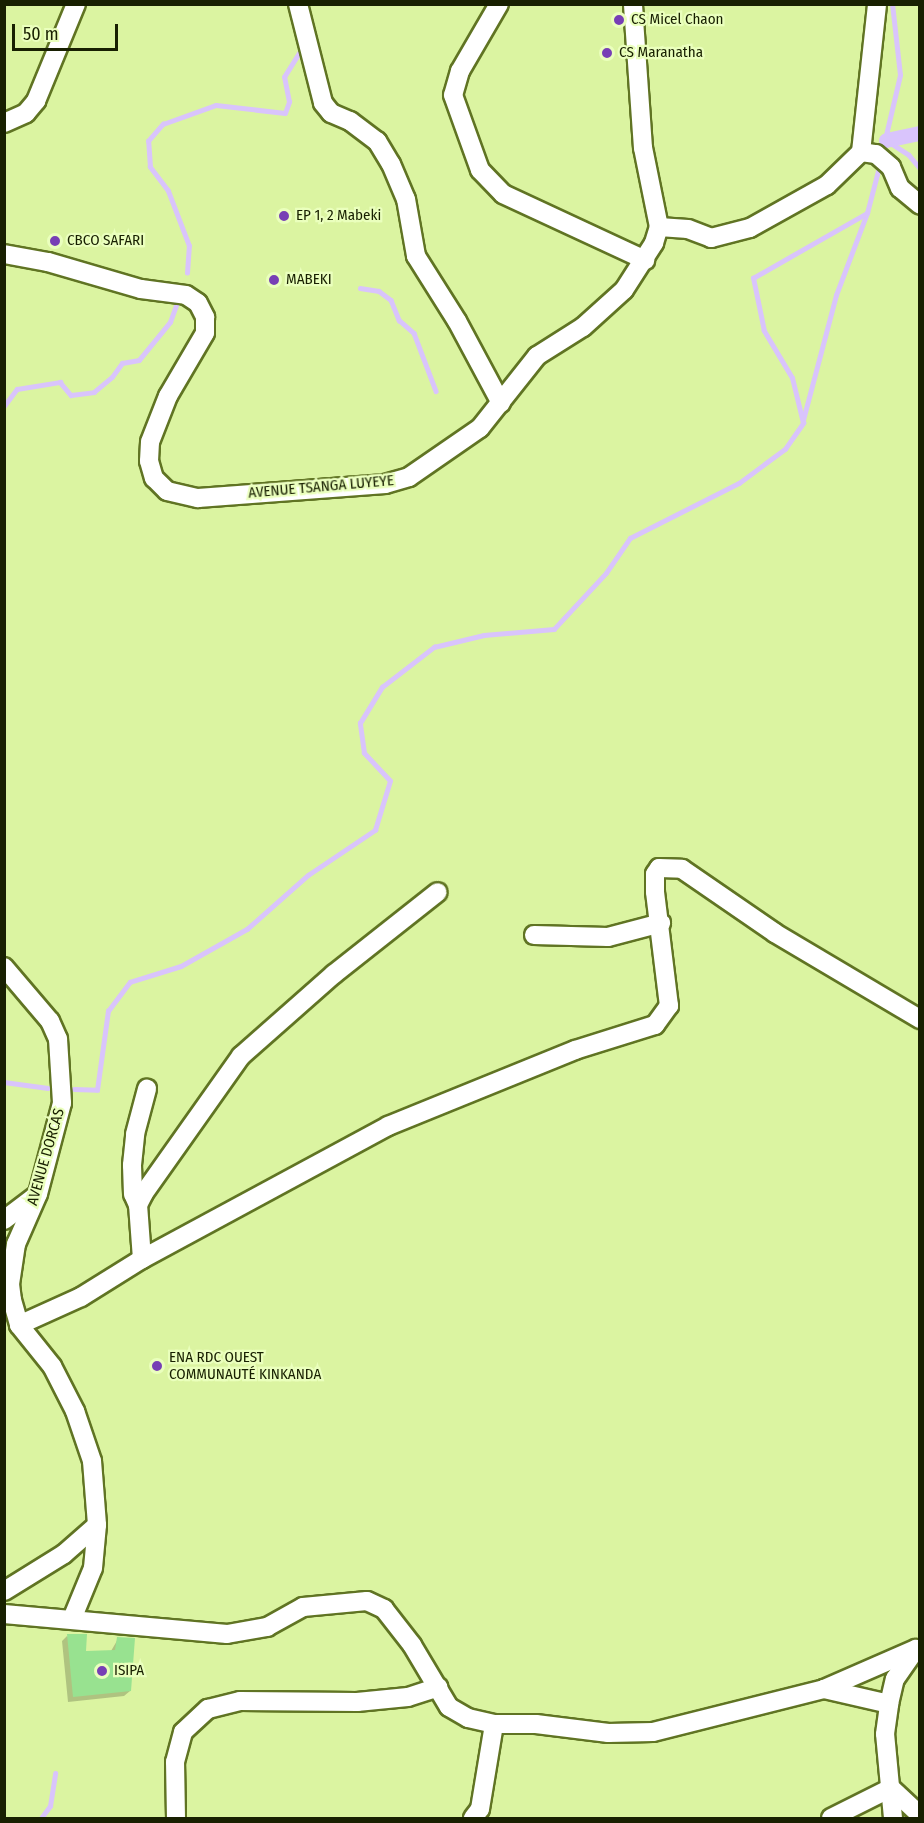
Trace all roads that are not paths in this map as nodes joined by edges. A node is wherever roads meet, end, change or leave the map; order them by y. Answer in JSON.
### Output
{"nodes":[{"id":1,"x":76,"y":4,"type":"edge"},
{"id":2,"x":298,"y":4,"type":"edge"},
{"id":3,"x":499,"y":4,"type":"edge"},
{"id":4,"x":633,"y":4,"type":"edge"},
{"id":5,"x":876,"y":4,"type":"edge"},
{"id":6,"x":4,"y":123,"type":"edge"},
{"id":7,"x":875,"y":157,"type":"junction"},
{"id":8,"x":920,"y":206,"type":"edge"},
{"id":9,"x":659,"y":227,"type":"junction"},
{"id":10,"x":4,"y":254,"type":"edge"},
{"id":11,"x":645,"y":260,"type":"junction"},
{"id":12,"x":501,"y":403,"type":"junction"},
{"id":13,"x":438,"y":892,"type":"dead end"},
{"id":14,"x":661,"y":923,"type":"junction"},
{"id":15,"x":534,"y":935,"type":"dead end"},
{"id":16,"x":4,"y":967,"type":"edge"},
{"id":17,"x":920,"y":1019,"type":"edge"},
{"id":18,"x":147,"y":1089,"type":"dead end"},
{"id":19,"x":38,"y":1194,"type":"junction"},
{"id":20,"x":138,"y":1206,"type":"junction"},
{"id":21,"x":4,"y":1220,"type":"edge"},
{"id":22,"x":142,"y":1259,"type":"junction"},
{"id":23,"x":19,"y":1325,"type":"junction"},
{"id":24,"x":97,"y":1525,"type":"junction"},
{"id":25,"x":4,"y":1592,"type":"edge"},
{"id":26,"x":4,"y":1614,"type":"edge"},
{"id":27,"x":72,"y":1619,"type":"junction"},
{"id":28,"x":918,"y":1647,"type":"edge"},
{"id":29,"x":438,"y":1687,"type":"junction"},
{"id":30,"x":824,"y":1689,"type":"junction"},
{"id":31,"x":889,"y":1704,"type":"junction"},
{"id":32,"x":494,"y":1724,"type":"junction"},
{"id":33,"x":891,"y":1788,"type":"junction"},
{"id":34,"x":920,"y":1815,"type":"edge"},
{"id":35,"x":177,"y":1818,"type":"edge"},
{"id":36,"x":473,"y":1818,"type":"edge"},
{"id":37,"x":831,"y":1818,"type":"edge"},
{"id":38,"x":892,"y":1818,"type":"edge"}],
"edges":[{"from":1,"to":6,"type":"street"},
{"from":2,"to":12,"type":"street"},
{"from":3,"to":11,"type":"street"},
{"from":4,"to":9,"type":"street"},
{"from":5,"to":7,"type":"street"},
{"from":7,"to":8,"type":"street"},
{"from":7,"to":9,"type":"street"},
{"from":9,"to":11,"type":"street","name":"AVENUE TSANGA LUYEYE"},
{"from":10,"to":12,"type":"street","name":"AVENUE TSANGA LUYEYE"},
{"from":11,"to":12,"type":"street","name":"AVENUE TSANGA LUYEYE"},
{"from":13,"to":20,"type":"street"},
{"from":14,"to":15,"type":"street"},
{"from":14,"to":17,"type":"street"},
{"from":14,"to":22,"type":"street"},
{"from":16,"to":19,"type":"street","name":"AVENUE DORCAS"},
{"from":18,"to":20,"type":"street"},
{"from":19,"to":21,"type":"street"},
{"from":19,"to":23,"type":"street","name":"AVENUE DORCAS"},
{"from":20,"to":22,"type":"street"},
{"from":22,"to":23,"type":"street"},
{"from":23,"to":24,"type":"street"},
{"from":24,"to":25,"type":"street"},
{"from":24,"to":27,"type":"street"},
{"from":26,"to":27,"type":"street"},
{"from":27,"to":29,"type":"street"},
{"from":28,"to":30,"type":"street"},
{"from":28,"to":31,"type":"street"},
{"from":29,"to":32,"type":"street"},
{"from":29,"to":35,"type":"street"},
{"from":30,"to":31,"type":"street"},
{"from":30,"to":32,"type":"street"},
{"from":31,"to":33,"type":"street"},
{"from":32,"to":36,"type":"street"},
{"from":33,"to":34,"type":"street"},
{"from":33,"to":37,"type":"street"},
{"from":33,"to":38,"type":"street"}]}
